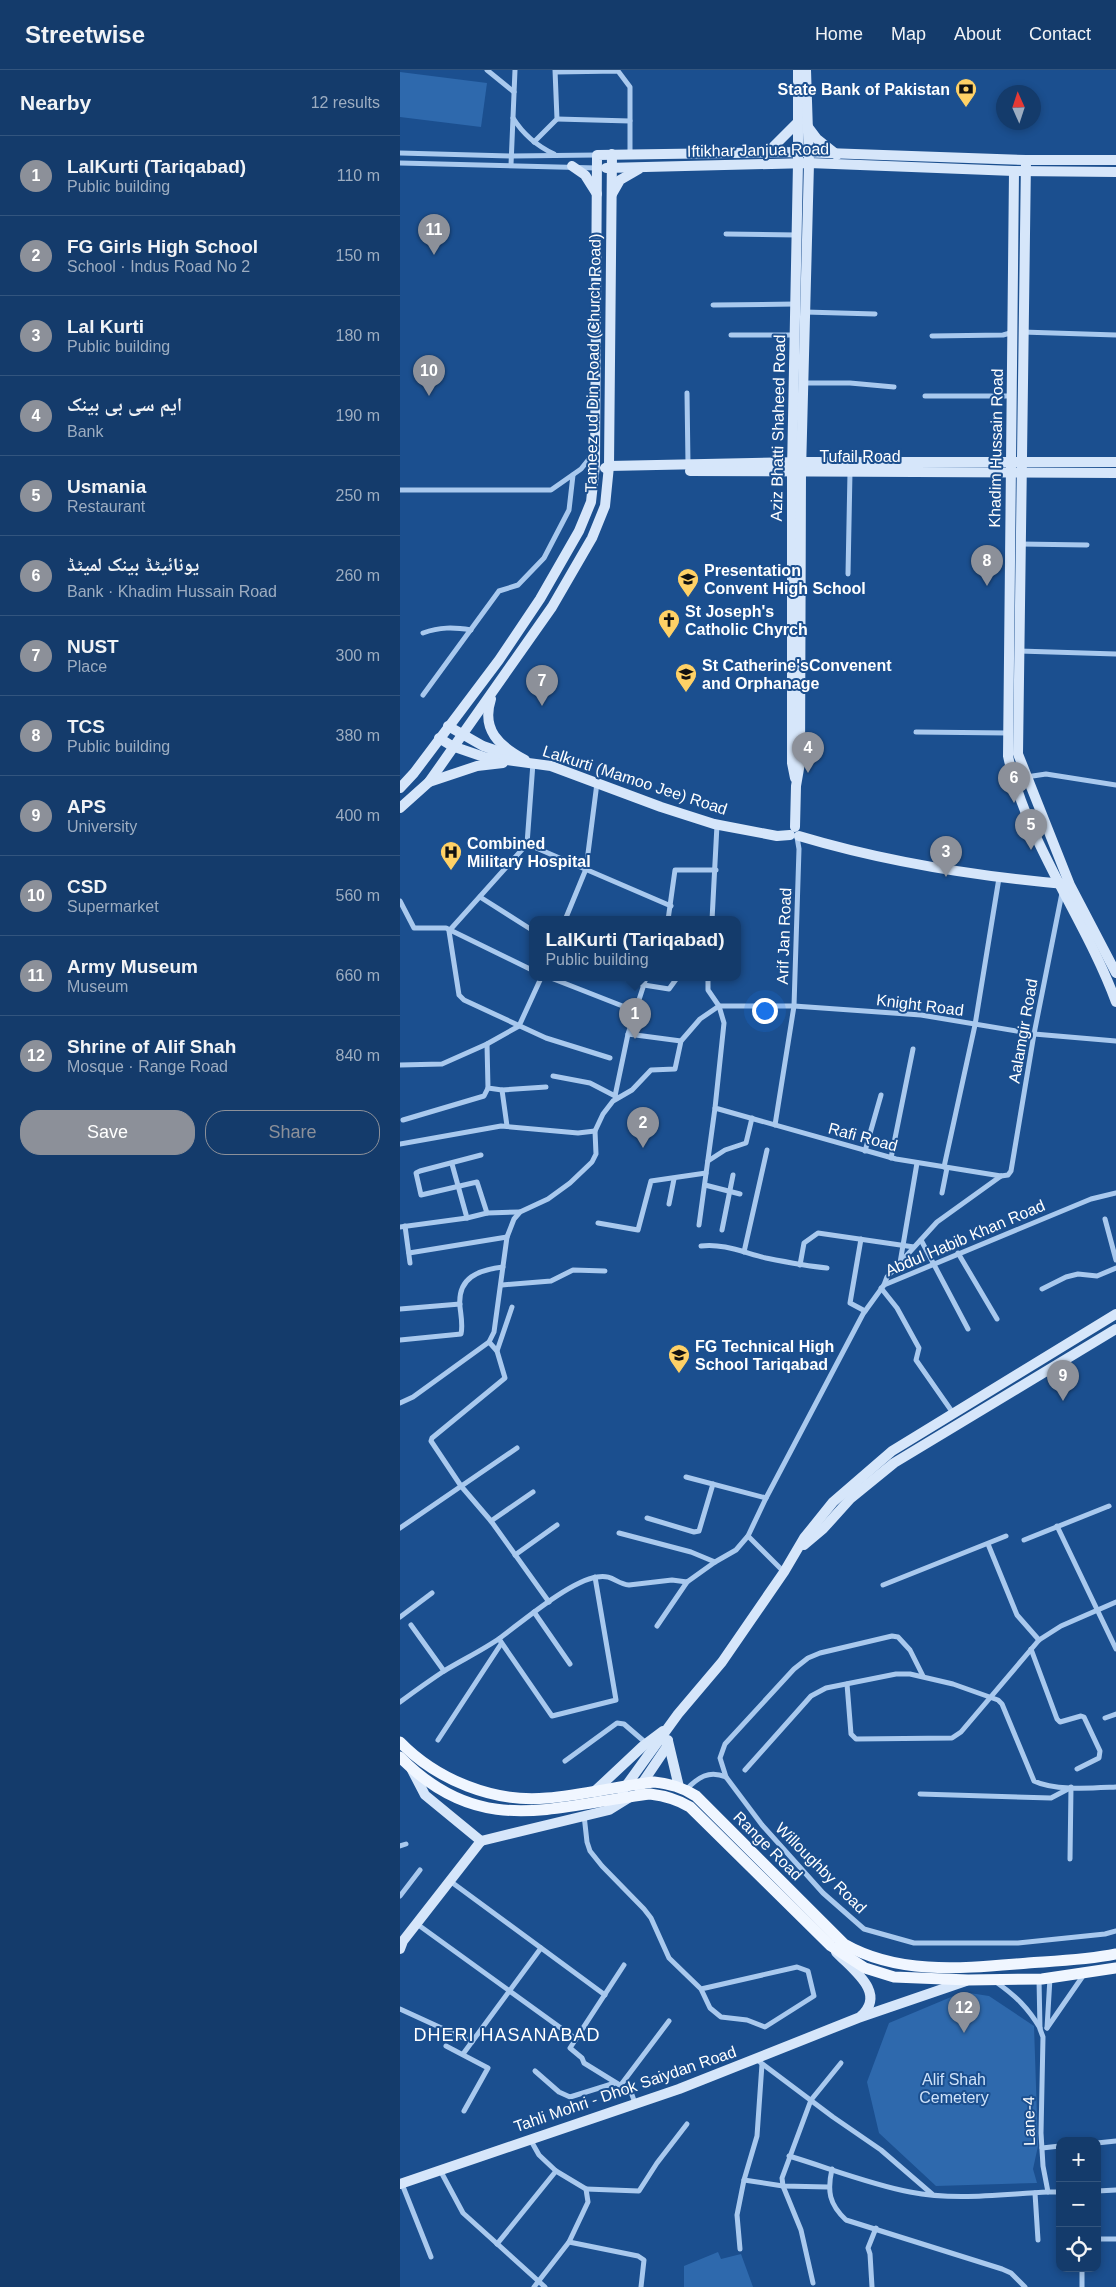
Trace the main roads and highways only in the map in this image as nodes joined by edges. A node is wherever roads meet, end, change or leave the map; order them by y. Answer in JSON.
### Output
{"nodes":[{"id":1,"x":798,"y":70,"type":"edge"},
{"id":2,"x":806,"y":70,"type":"edge"},
{"id":3,"x":803,"y":124,"type":"junction"},
{"id":4,"x":766,"y":153,"type":"junction"},
{"id":5,"x":612,"y":154,"type":"junction"},
{"id":6,"x":597,"y":155,"type":"joint"},
{"id":7,"x":837,"y":155,"type":"junction"},
{"id":8,"x":804,"y":158,"type":"junction"},
{"id":9,"x":1026,"y":160,"type":"junction"},
{"id":10,"x":1116,"y":160,"type":"edge"},
{"id":11,"x":572,"y":166,"type":"road end"},
{"id":12,"x":597,"y":168,"type":"junction"},
{"id":13,"x":642,"y":168,"type":"junction"},
{"id":14,"x":611,"y":169,"type":"junction"},
{"id":15,"x":1014,"y":171,"type":"junction"},
{"id":16,"x":1026,"y":171,"type":"junction"},
{"id":17,"x":1116,"y":172,"type":"edge"},
{"id":18,"x":597,"y":195,"type":"junction"},
{"id":19,"x":612,"y":196,"type":"junction"},
{"id":20,"x":1017,"y":332,"type":"junction"},
{"id":21,"x":595,"y":451,"type":"junction"},
{"id":22,"x":1116,"y":462,"type":"edge"},
{"id":23,"x":797,"y":467,"type":"junction"},
{"id":24,"x":1016,"y":467,"type":"junction"},
{"id":25,"x":607,"y":472,"type":"junction"},
{"id":26,"x":1116,"y":473,"type":"edge"},
{"id":27,"x":593,"y":479,"type":"junction"},
{"id":28,"x":494,"y":691,"type":"junction"},
{"id":29,"x":448,"y":726,"type":"junction"},
{"id":30,"x":462,"y":734,"type":"junction"},
{"id":31,"x":439,"y":738,"type":"junction"},
{"id":32,"x":452,"y":746,"type":"junction"},
{"id":33,"x":531,"y":762,"type":"junction"},
{"id":34,"x":429,"y":782,"type":"junction"},
{"id":35,"x":400,"y":788,"type":"edge"},
{"id":36,"x":400,"y":808,"type":"edge"},
{"id":37,"x":795,"y":834,"type":"junction"},
{"id":38,"x":1064,"y":886,"type":"junction"},
{"id":39,"x":1116,"y":972,"type":"edge"},
{"id":40,"x":1116,"y":1002,"type":"edge"},
{"id":41,"x":1116,"y":1314,"type":"edge"},
{"id":42,"x":1116,"y":1329,"type":"edge"},
{"id":43,"x":797,"y":1551,"type":"junction"},
{"id":44,"x":668,"y":1728,"type":"junction"},
{"id":45,"x":668,"y":1740,"type":"junction"},
{"id":46,"x":400,"y":1742,"type":"edge"},
{"id":47,"x":400,"y":1758,"type":"edge"},
{"id":48,"x":412,"y":1770,"type":"junction"},
{"id":49,"x":642,"y":1784,"type":"junction"},
{"id":50,"x":627,"y":1785,"type":"junction"},
{"id":51,"x":682,"y":1788,"type":"junction"},
{"id":52,"x":596,"y":1791,"type":"junction"},
{"id":53,"x":632,"y":1797,"type":"junction"},
{"id":54,"x":617,"y":1799,"type":"junction"},
{"id":55,"x":481,"y":1841,"type":"junction"},
{"id":56,"x":401,"y":1944,"type":"edge"},
{"id":57,"x":831,"y":1946,"type":"junction"},
{"id":58,"x":1116,"y":1954,"type":"edge"},
{"id":59,"x":1116,"y":1968,"type":"edge"},
{"id":60,"x":968,"y":1980,"type":"junction"},
{"id":61,"x":858,"y":2018,"type":"junction"},
{"id":62,"x":401,"y":2184,"type":"edge"}],
"edges":[{"from":1,"to":3,"type":"main road","name":"Aziz Bhatti Shaheed Road"},
{"from":2,"to":3,"type":"main road","name":"Aziz Bhatti Shaheed Road"},
{"from":3,"to":4,"type":"main road"},
{"from":3,"to":7,"type":"main road"},
{"from":3,"to":8,"type":"main road","name":"Aziz Bhatti Shaheed Road"},
{"from":4,"to":5,"type":"main road","name":"Iftikhar Janjua Road"},
{"from":4,"to":8,"type":"main road","name":"Iftikhar Janjua Road"},
{"from":5,"to":6,"type":"main road","name":"Iftikhar Janjua Road"},
{"from":5,"to":14,"type":"main road","name":"Tameez ud Din Road (Church Road)"},
{"from":6,"to":12,"type":"main road","name":"Tameez ud Din Road (Church Road)"},
{"from":7,"to":8,"type":"main road","name":"Iftikhar Janjua Road"},
{"from":7,"to":9,"type":"main road","name":"Iftikhar Janjua Road"},
{"from":8,"to":13,"type":"main road","name":"Iftikhar Janjua Road"},
{"from":8,"to":15,"type":"main road","name":"Iftikhar Janjua Road"},
{"from":8,"to":23,"type":"main road","name":"Aziz Bhatti Shaheed Road"},
{"from":8,"to":23,"type":"main road","name":"Aziz Bhatti Shaheed Road"},
{"from":9,"to":10,"type":"main road","name":"Iftikhar Janjua Road"},
{"from":9,"to":16,"type":"main road","name":"Khadim Hussain Road"},
{"from":11,"to":18,"type":"main road"},
{"from":12,"to":14,"type":"main road","name":"Iftikhar Janjua Road"},
{"from":12,"to":18,"type":"main road","name":"Tameez ud Din Road (Church Road)"},
{"from":13,"to":14,"type":"main road","name":"Iftikhar Janjua Road"},
{"from":13,"to":19,"type":"main road"},
{"from":14,"to":19,"type":"main road","name":"Tameez ud Din Road (Church Road)"},
{"from":15,"to":16,"type":"main road","name":"Iftikhar Janjua Road"},
{"from":15,"to":20,"type":"main road","name":"Khadim Hussain Road"},
{"from":16,"to":17,"type":"main road","name":"Iftikhar Janjua Road"},
{"from":16,"to":20,"type":"main road","name":"Khadim Hussain Road"},
{"from":18,"to":21,"type":"main road","name":"Tameez ud Din Road (Church Road)"},
{"from":19,"to":25,"type":"main road","name":"Tameez ud Din Road (Church Road)"},
{"from":20,"to":24,"type":"main road","name":"Khadim Hussain Road"},
{"from":20,"to":24,"type":"main road","name":"Khadim Hussain Road"},
{"from":21,"to":25,"type":"main road"},
{"from":21,"to":27,"type":"main road","name":"Tameez ud Din Road (Church Road)"},
{"from":22,"to":24,"type":"main road","name":"Tufail Road"},
{"from":23,"to":24,"type":"main road","name":"Tufail Road"},
{"from":23,"to":24,"type":"main road","name":"Tufail Road"},
{"from":23,"to":25,"type":"main road","name":"Tufail Road"},
{"from":23,"to":25,"type":"main road","name":"Tufail Road"},
{"from":23,"to":37,"type":"main road","name":"Aziz Bhatti Shaheed Road"},
{"from":24,"to":26,"type":"main road","name":"Tufail Road"},
{"from":24,"to":38,"type":"main road","name":"Khadim Hussain Road"},
{"from":24,"to":38,"type":"main road","name":"Khadim Hussain Road"},
{"from":25,"to":27,"type":"main road"},
{"from":25,"to":28,"type":"main road","name":"Tameez ud Din Road (Church Road)"},
{"from":27,"to":29,"type":"main road","name":"Tameez ud Din Road (Church Road)"},
{"from":28,"to":30,"type":"main road","name":"Tameez ud Din Road (Church Road)"},
{"from":28,"to":33,"type":"main road"},
{"from":29,"to":30,"type":"main road","name":"Lalkurti (Mamoo Jee) Road"},
{"from":29,"to":31,"type":"main road","name":"Tameez ud Din Road (Church Road)"},
{"from":30,"to":32,"type":"main road","name":"Tameez ud Din Road (Church Road)"},
{"from":30,"to":33,"type":"main road","name":"Lalkurti (Mamoo Jee) Road"},
{"from":31,"to":32,"type":"main road","name":"Lalkurti (Mamoo Jee) Road"},
{"from":31,"to":35,"type":"main road","name":"Tameez ud Din Road (Church Road)"},
{"from":32,"to":33,"type":"main road","name":"Lalkurti (Mamoo Jee) Road"},
{"from":32,"to":34,"type":"main road","name":"Tameez ud Din Road (Church Road)"},
{"from":33,"to":34,"type":"main road"},
{"from":33,"to":37,"type":"main road","name":"Lalkurti (Mamoo Jee) Road"},
{"from":34,"to":36,"type":"main road","name":"Tameez ud Din Road (Church Road)"},
{"from":37,"to":38,"type":"main road","name":"Lalkurti (Mamoo Jee) Road"},
{"from":38,"to":39,"type":"main road","name":"Khadim Hussain Road"},
{"from":38,"to":40,"type":"main road","name":"Khadim Hussain Road"},
{"from":41,"to":43,"type":"main road"},
{"from":42,"to":43,"type":"main road"},
{"from":43,"to":44,"type":"main road"},
{"from":44,"to":45,"type":"main road"},
{"from":44,"to":50,"type":"main road"},
{"from":44,"to":52,"type":"main road"},
{"from":45,"to":49,"type":"main road"},
{"from":45,"to":51,"type":"main road"},
{"from":46,"to":52,"type":"main road"},
{"from":47,"to":48,"type":"main road"},
{"from":48,"to":54,"type":"main road"},
{"from":48,"to":55,"type":"main road"},
{"from":49,"to":50,"type":"main road"},
{"from":49,"to":51,"type":"main road"},
{"from":49,"to":53,"type":"main road"},
{"from":50,"to":52,"type":"main road"},
{"from":50,"to":54,"type":"main road"},
{"from":51,"to":58,"type":"main road","name":"Range Road"},
{"from":53,"to":54,"type":"main road"},
{"from":53,"to":55,"type":"main road"},
{"from":53,"to":57,"type":"main road"},
{"from":55,"to":56,"type":"main road"},
{"from":57,"to":60,"type":"main road"},
{"from":57,"to":61,"type":"main road"},
{"from":59,"to":60,"type":"main road"},
{"from":60,"to":61,"type":"main road","name":"Tahli Mohri - Dhok Saiydan Road"},
{"from":61,"to":62,"type":"main road","name":"Tahli Mohri - Dhok Saiydan Road"}]}
